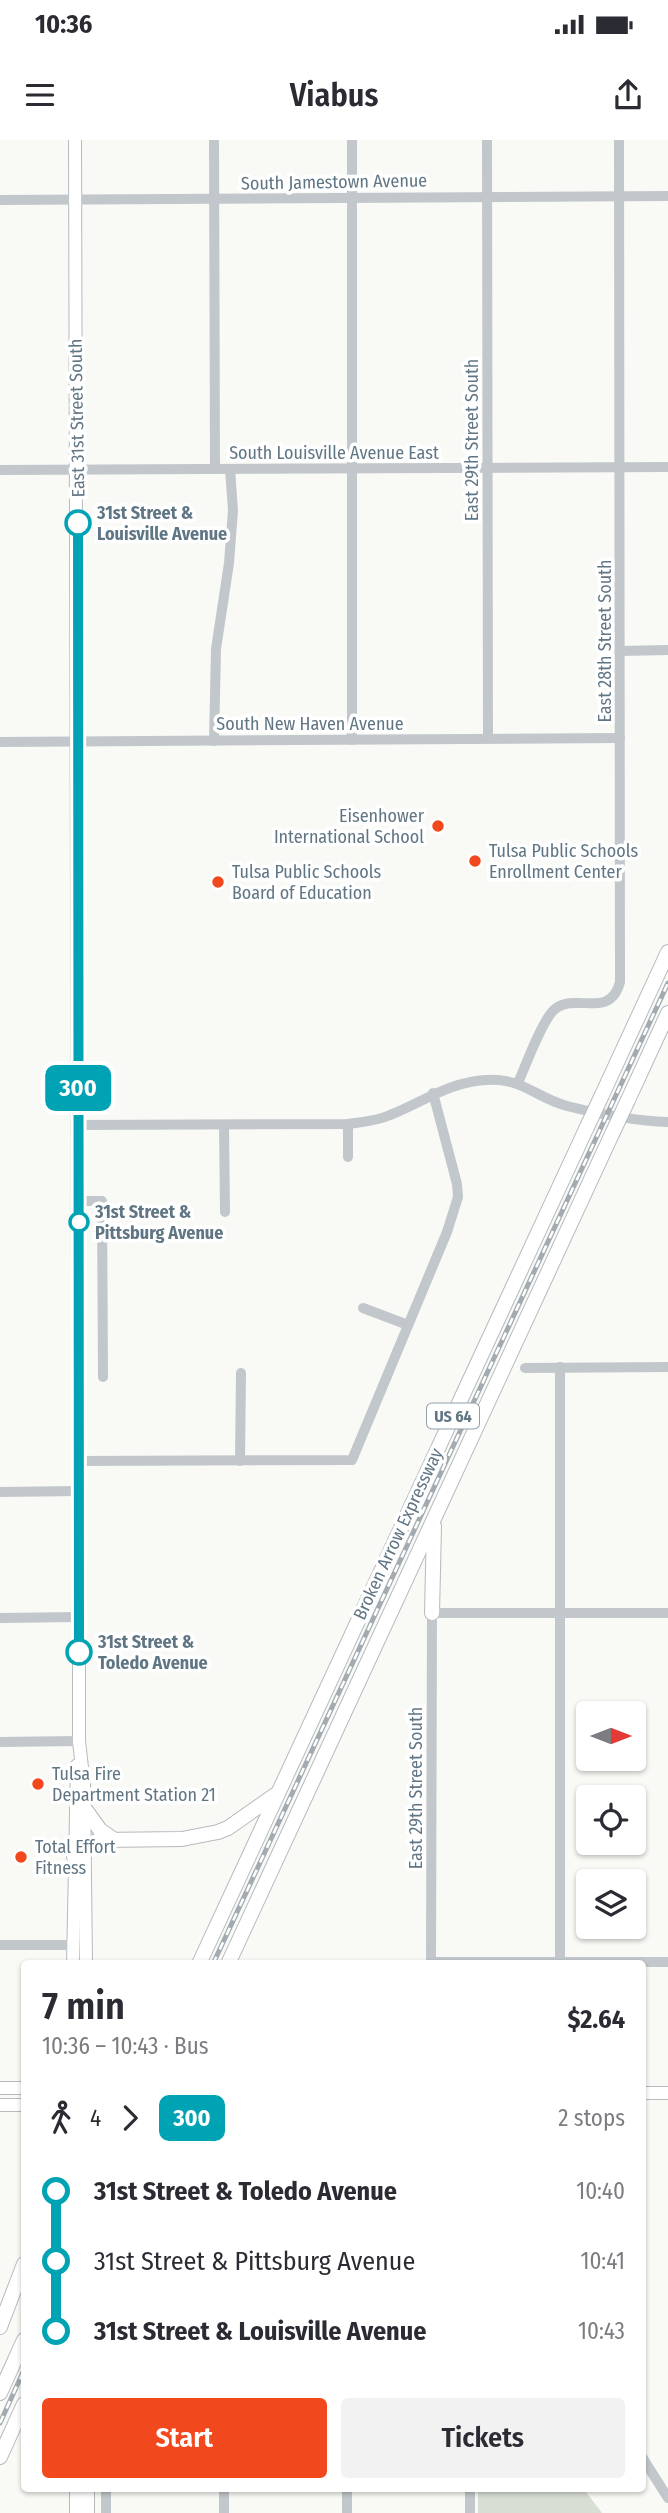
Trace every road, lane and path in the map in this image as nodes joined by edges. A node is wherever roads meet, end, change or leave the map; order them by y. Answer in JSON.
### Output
{"nodes":[{"id":1,"x":75,"y":140,"type":"edge"},
{"id":2,"x":214,"y":140,"type":"edge"},
{"id":3,"x":352,"y":140,"type":"edge"},
{"id":4,"x":487,"y":140,"type":"edge"},
{"id":5,"x":619,"y":140,"type":"edge"},
{"id":6,"x":619,"y":196,"type":"junction"},
{"id":7,"x":668,"y":196,"type":"edge"},
{"id":8,"x":352,"y":197,"type":"junction"},
{"id":9,"x":487,"y":197,"type":"junction"},
{"id":10,"x":215,"y":199,"type":"junction"},
{"id":11,"x":0,"y":200,"type":"edge"},
{"id":12,"x":76,"y":200,"type":"junction"},
{"id":13,"x":621,"y":467,"type":"junction"},
{"id":14,"x":668,"y":467,"type":"edge"},
{"id":15,"x":488,"y":468,"type":"junction"},
{"id":16,"x":215,"y":469,"type":"junction"},
{"id":17,"x":230,"y":469,"type":"junction"},
{"id":18,"x":352,"y":469,"type":"junction"},
{"id":19,"x":0,"y":470,"type":"edge"},
{"id":20,"x":77,"y":470,"type":"junction"},
{"id":21,"x":668,"y":650,"type":"edge"},
{"id":22,"x":620,"y":651,"type":"junction"},
{"id":23,"x":620,"y":738,"type":"junction"},
{"id":24,"x":488,"y":739,"type":"junction"},
{"id":25,"x":352,"y":740,"type":"junction"},
{"id":26,"x":0,"y":741,"type":"edge"},
{"id":27,"x":78,"y":741,"type":"junction"},
{"id":28,"x":214,"y":741,"type":"junction"},
{"id":29,"x":668,"y":952,"type":"edge"},
{"id":30,"x":668,"y":1013,"type":"edge"},
{"id":31,"x":518,"y":1083,"type":"junction"},
{"id":32,"x":433,"y":1093,"type":"junction"},
{"id":33,"x":668,"y":1122,"type":"edge"},
{"id":34,"x":348,"y":1124,"type":"junction"},
{"id":35,"x":78,"y":1125,"type":"junction"},
{"id":36,"x":224,"y":1125,"type":"junction"},
{"id":37,"x":348,"y":1157,"type":"dead end"},
{"id":38,"x":78,"y":1201,"type":"junction"},
{"id":39,"x":225,"y":1213,"type":"dead end"},
{"id":40,"x":363,"y":1308,"type":"dead end"},
{"id":41,"x":408,"y":1325,"type":"junction"},
{"id":42,"x":560,"y":1367,"type":"junction"},
{"id":43,"x":668,"y":1367,"type":"edge"},
{"id":44,"x":525,"y":1368,"type":"dead end"},
{"id":45,"x":241,"y":1373,"type":"dead end"},
{"id":46,"x":103,"y":1377,"type":"dead end"},
{"id":47,"x":79,"y":1461,"type":"junction"},
{"id":48,"x":240,"y":1461,"type":"junction"},
{"id":49,"x":79,"y":1491,"type":"junction"},
{"id":50,"x":0,"y":1492,"type":"edge"},
{"id":51,"x":433,"y":1521,"type":"junction"},
{"id":52,"x":432,"y":1613,"type":"junction"},
{"id":53,"x":668,"y":1613,"type":"edge"},
{"id":54,"x":560,"y":1614,"type":"junction"},
{"id":55,"x":78,"y":1617,"type":"junction"},
{"id":56,"x":0,"y":1618,"type":"edge"},
{"id":57,"x":79,"y":1741,"type":"junction"},
{"id":58,"x":0,"y":1742,"type":"edge"},
{"id":59,"x":278,"y":1793,"type":"junction"},
{"id":60,"x":85,"y":1809,"type":"junction"},
{"id":61,"x":114,"y":1839,"type":"junction"},
{"id":62,"x":85,"y":1845,"type":"junction"},
{"id":63,"x":74,"y":1857,"type":"junction"},
{"id":64,"x":0,"y":1945,"type":"edge"},
{"id":65,"x":73,"y":1945,"type":"junction"},
{"id":66,"x":73,"y":1960,"type":"edge"},
{"id":67,"x":86,"y":1960,"type":"edge"},
{"id":68,"x":201,"y":1960,"type":"edge"},
{"id":69,"x":230,"y":1960,"type":"edge"},
{"id":70,"x":431,"y":1960,"type":"edge"},
{"id":71,"x":560,"y":1960,"type":"edge"},
{"id":72,"x":646,"y":1962,"type":"edge"},
{"id":73,"x":668,"y":1962,"type":"edge"},
{"id":74,"x":0,"y":2088,"type":"edge"},
{"id":75,"x":21,"y":2088,"type":"edge"},
{"id":76,"x":646,"y":2093,"type":"edge"},
{"id":77,"x":668,"y":2093,"type":"edge"},
{"id":78,"x":0,"y":2105,"type":"edge"},
{"id":79,"x":21,"y":2105,"type":"edge"},
{"id":80,"x":21,"y":2272,"type":"edge"},
{"id":81,"x":0,"y":2327,"type":"edge"},
{"id":82,"x":21,"y":2347,"type":"edge"},
{"id":83,"x":0,"y":2393,"type":"edge"},
{"id":84,"x":21,"y":2411,"type":"edge"},
{"id":85,"x":0,"y":2457,"type":"edge"},
{"id":86,"x":646,"y":2463,"type":"edge"},
{"id":87,"x":76,"y":2492,"type":"edge"},
{"id":88,"x":88,"y":2492,"type":"edge"},
{"id":89,"x":106,"y":2492,"type":"edge"},
{"id":90,"x":223,"y":2492,"type":"edge"},
{"id":91,"x":347,"y":2492,"type":"edge"},
{"id":92,"x":470,"y":2492,"type":"edge"},
{"id":93,"x":668,"y":2498,"type":"edge"},
{"id":94,"x":76,"y":2513,"type":"edge"},
{"id":95,"x":88,"y":2513,"type":"edge"},
{"id":96,"x":106,"y":2513,"type":"edge"},
{"id":97,"x":224,"y":2513,"type":"edge"},
{"id":98,"x":347,"y":2513,"type":"edge"},
{"id":99,"x":470,"y":2513,"type":"edge"}],
"edges":[{"from":1,"to":12,"type":"main road","name":"East 31st Street South"},
{"from":2,"to":10,"type":"street"},
{"from":3,"to":8,"type":"street"},
{"from":4,"to":9,"type":"street","name":"East 29th Street South"},
{"from":5,"to":6,"type":"street","name":"East 28th Street South"},
{"from":6,"to":7,"type":"street","name":"South Jamestown Avenue"},
{"from":6,"to":9,"type":"street","name":"South Jamestown Avenue"},
{"from":6,"to":13,"type":"street","name":"East 28th Street South"},
{"from":8,"to":9,"type":"street","name":"South Jamestown Avenue"},
{"from":8,"to":10,"type":"street","name":"South Jamestown Avenue"},
{"from":8,"to":18,"type":"street"},
{"from":9,"to":15,"type":"street","name":"East 29th Street South"},
{"from":10,"to":12,"type":"street","name":"South Jamestown Avenue"},
{"from":10,"to":16,"type":"street"},
{"from":11,"to":12,"type":"street","name":"South Jamestown Avenue"},
{"from":12,"to":20,"type":"main road","name":"East 31st Street South"},
{"from":13,"to":14,"type":"street","name":"South Louisville Avenue East"},
{"from":13,"to":15,"type":"street","name":"South Louisville Avenue East"},
{"from":13,"to":22,"type":"street","name":"East 28th Street South"},
{"from":15,"to":18,"type":"street","name":"South Louisville Avenue East"},
{"from":15,"to":24,"type":"street","name":"East 29th Street South"},
{"from":16,"to":17,"type":"street","name":"South Louisville Avenue East"},
{"from":16,"to":20,"type":"street","name":"South Louisville Avenue East"},
{"from":17,"to":18,"type":"street","name":"South Louisville Avenue East"},
{"from":17,"to":28,"type":"street"},
{"from":18,"to":25,"type":"street"},
{"from":19,"to":20,"type":"street","name":"South Louisville Avenue East"},
{"from":20,"to":27,"type":"main road","name":"East 31st Street South"},
{"from":21,"to":22,"type":"street"},
{"from":22,"to":23,"type":"street","name":"East 28th Street South"},
{"from":23,"to":24,"type":"street","name":"South New Haven Avenue"},
{"from":23,"to":31,"type":"street","name":"East 28th Street South"},
{"from":24,"to":25,"type":"street","name":"South New Haven Avenue"},
{"from":25,"to":28,"type":"street","name":"South New Haven Avenue"},
{"from":26,"to":27,"type":"street","name":"South New Haven Avenue"},
{"from":27,"to":28,"type":"street","name":"South New Haven Avenue"},
{"from":27,"to":35,"type":"main road","name":"East 31st Street South"},
{"from":29,"to":59,"type":"highway","name":"Broken Arrow Expressway","number":"US 64","bridge":true},
{"from":30,"to":51,"type":"highway","name":"Broken Arrow Expressway","number":"US 64","bridge":true},
{"from":31,"to":32,"type":"street"},
{"from":31,"to":33,"type":"street"},
{"from":32,"to":34,"type":"street"},
{"from":32,"to":41,"type":"street"},
{"from":34,"to":36,"type":"street"},
{"from":34,"to":37,"type":"street"},
{"from":35,"to":36,"type":"street"},
{"from":35,"to":38,"type":"main road","name":"East 31st Street South"},
{"from":36,"to":39,"type":"street"},
{"from":38,"to":46,"type":"street"},
{"from":38,"to":47,"type":"main road","name":"East 31st Street South"},
{"from":40,"to":41,"type":"street"},
{"from":41,"to":48,"type":"street"},
{"from":42,"to":43,"type":"street"},
{"from":42,"to":44,"type":"street"},
{"from":42,"to":54,"type":"street"},
{"from":45,"to":48,"type":"street"},
{"from":47,"to":48,"type":"street"},
{"from":47,"to":49,"type":"main road","name":"East 31st Street South"},
{"from":49,"to":50,"type":"street"},
{"from":49,"to":55,"type":"main road","name":"East 31st Street South"},
{"from":51,"to":52,"type":"highway"},
{"from":51,"to":69,"type":"highway","name":"Broken Arrow Expressway","number":"US 64"},
{"from":52,"to":54,"type":"street"},
{"from":52,"to":70,"type":"street","name":"East 29th Street South"},
{"from":53,"to":54,"type":"street"},
{"from":54,"to":71,"type":"street"},
{"from":55,"to":56,"type":"street"},
{"from":55,"to":57,"type":"main road","name":"East 31st Street South"},
{"from":57,"to":58,"type":"street"},
{"from":57,"to":60,"type":"main road","name":"East 31st Street South"},
{"from":57,"to":63,"type":"main road","name":"East 31st Street South"},
{"from":59,"to":61,"type":"highway"},
{"from":59,"to":68,"type":"highway","name":"Broken Arrow Expressway","number":"US 64"},
{"from":60,"to":61,"type":"highway"},
{"from":60,"to":62,"type":"main road","name":"East 31st Street South"},
{"from":61,"to":62,"type":"highway"},
{"from":62,"to":63,"type":"highway"},
{"from":62,"to":67,"type":"main road","name":"East 31st Street South"},
{"from":63,"to":65,"type":"main road","name":"East 31st Street South"},
{"from":64,"to":65,"type":"street"},
{"from":65,"to":66,"type":"main road","name":"East 31st Street South"},
{"from":72,"to":73,"type":"street"},
{"from":74,"to":75,"type":"main road"},
{"from":76,"to":77,"type":"main road"},
{"from":78,"to":79,"type":"main road"},
{"from":80,"to":81,"type":"highway"},
{"from":82,"to":83,"type":"highway"},
{"from":84,"to":85,"type":"highway"},
{"from":86,"to":93,"type":"street"},
{"from":87,"to":94,"type":"main road"},
{"from":88,"to":95,"type":"main road"},
{"from":89,"to":96,"type":"street"},
{"from":90,"to":97,"type":"street"},
{"from":91,"to":98,"type":"street"},
{"from":92,"to":99,"type":"street"}]}
